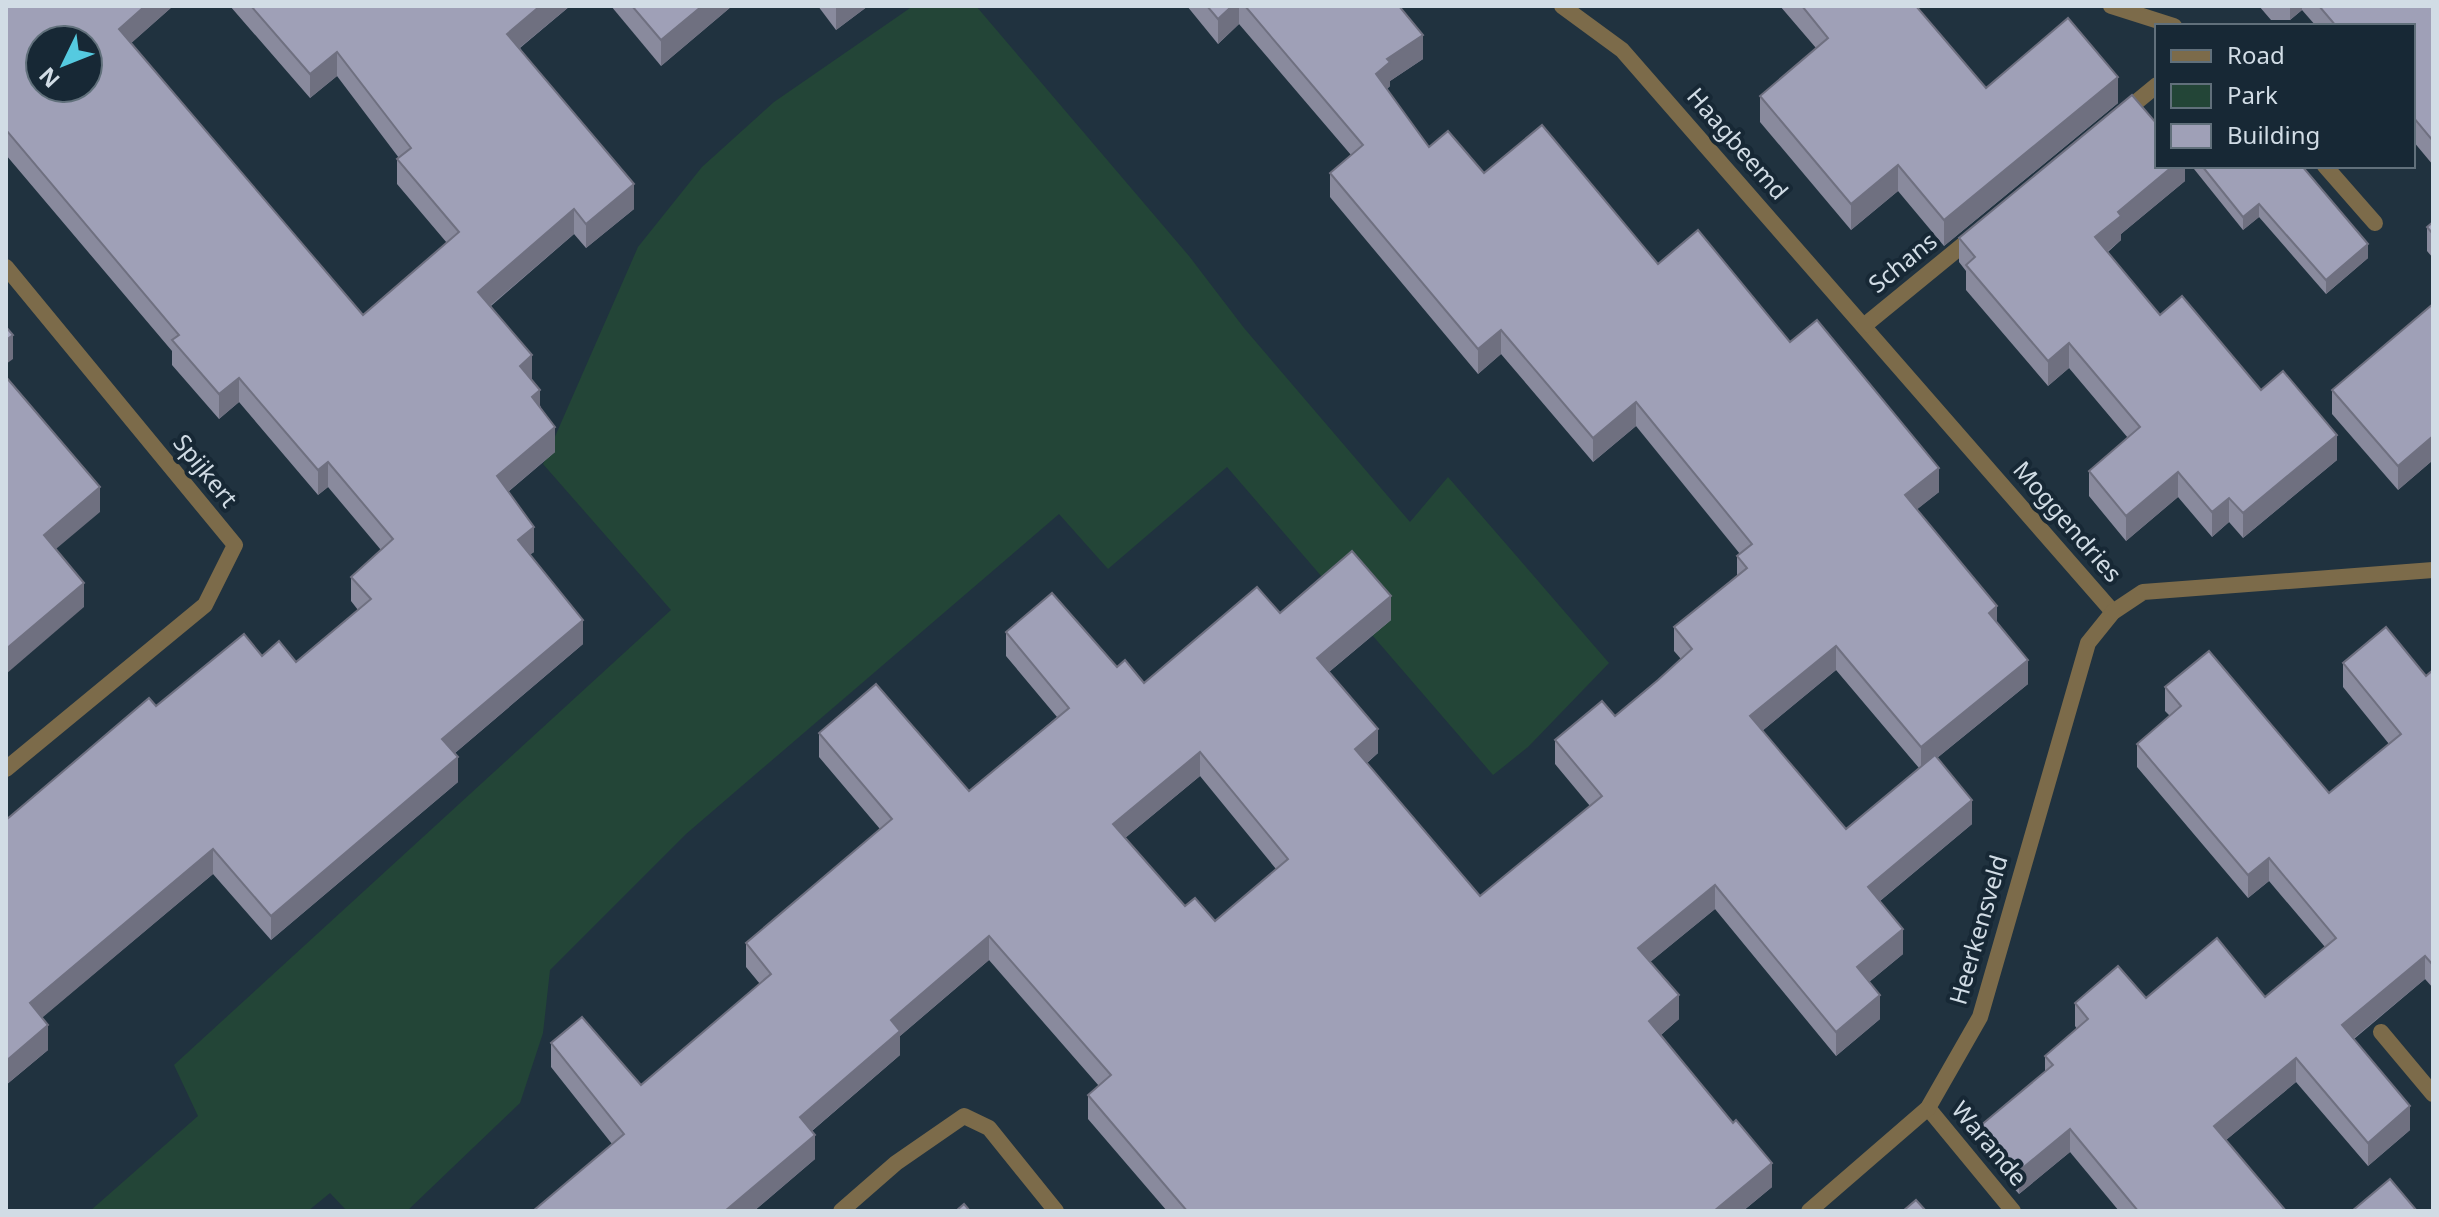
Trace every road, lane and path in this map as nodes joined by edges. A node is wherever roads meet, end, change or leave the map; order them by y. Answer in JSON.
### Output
{"nodes":[{"id":1,"x":1562,"y":6,"type":"edge"},
{"id":2,"x":2111,"y":6,"type":"edge"},
{"id":3,"x":2168,"y":24,"type":"edge"},
{"id":4,"x":2155,"y":87,"type":"edge"},
{"id":5,"x":2108,"y":125,"type":"edge"},
{"id":6,"x":2327,"y":168,"type":"edge"},
{"id":7,"x":2375,"y":223,"type":"dead end"},
{"id":8,"x":1986,"y":225,"type":"edge"},
{"id":9,"x":6,"y":267,"type":"edge"},
{"id":10,"x":1865,"y":325,"type":"junction"},
{"id":11,"x":2433,"y":570,"type":"edge"},
{"id":12,"x":2113,"y":612,"type":"junction"},
{"id":13,"x":6,"y":769,"type":"edge"},
{"id":14,"x":2381,"y":1032,"type":"dead end"},
{"id":15,"x":2433,"y":1094,"type":"edge"},
{"id":16,"x":1928,"y":1108,"type":"junction"},
{"id":17,"x":841,"y":1211,"type":"edge"},
{"id":18,"x":1056,"y":1211,"type":"edge"},
{"id":19,"x":1809,"y":1211,"type":"edge"},
{"id":20,"x":2013,"y":1211,"type":"edge"}],
"edges":[{"from":1,"to":10,"type":"street","name":"Haagbeemd"},
{"from":2,"to":3,"type":"street"},
{"from":4,"to":5,"type":"street"},
{"from":6,"to":7,"type":"street"},
{"from":8,"to":10,"type":"street","name":"Schans"},
{"from":9,"to":13,"type":"street","name":"Spijkert"},
{"from":10,"to":12,"type":"street","name":"Moggendries"},
{"from":11,"to":12,"type":"street","name":"Moggendries"},
{"from":12,"to":16,"type":"street","name":"Heerkensveld"},
{"from":14,"to":15,"type":"street"},
{"from":16,"to":19,"type":"street","name":"Heerkensveld"},
{"from":16,"to":20,"type":"street","name":"Warande"},
{"from":17,"to":18,"type":"street"}]}
